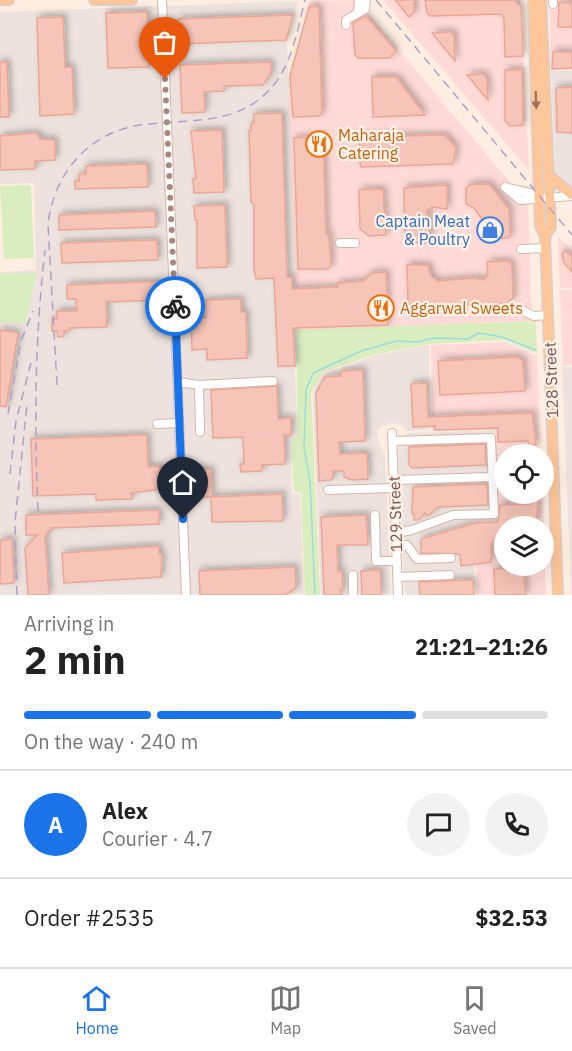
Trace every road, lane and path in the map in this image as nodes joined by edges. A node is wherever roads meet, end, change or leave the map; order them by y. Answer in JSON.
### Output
{"nodes":[{"id":1,"x":0,"y":0,"type":"edge"},
{"id":2,"x":9,"y":0,"type":"edge"},
{"id":3,"x":94,"y":0,"type":"edge"},
{"id":4,"x":132,"y":0,"type":"edge"},
{"id":5,"x":162,"y":0,"type":"edge"},
{"id":6,"x":359,"y":0,"type":"edge"},
{"id":7,"x":366,"y":0,"type":"edge"},
{"id":8,"x":533,"y":0,"type":"edge"},
{"id":9,"x":541,"y":0,"type":"edge"},
{"id":10,"x":358,"y":11,"type":"junction"},
{"id":11,"x":346,"y":25,"type":"dead end"},
{"id":12,"x":535,"y":66,"type":"junction"},
{"id":13,"x":545,"y":76,"type":"junction"},
{"id":14,"x":550,"y":176,"type":"junction"},
{"id":15,"x":550,"y":196,"type":"junction"},
{"id":16,"x":572,"y":196,"type":"edge"},
{"id":17,"x":539,"y":197,"type":"junction"},
{"id":18,"x":545,"y":236,"type":"junction"},
{"id":19,"x":340,"y":243,"type":"dead end"},
{"id":20,"x":355,"y":243,"type":"dead end"},
{"id":21,"x":546,"y":248,"type":"junction"},
{"id":22,"x":521,"y":249,"type":"dead end"},
{"id":23,"x":524,"y":311,"type":"dead end"},
{"id":24,"x":548,"y":315,"type":"junction"},
{"id":25,"x":273,"y":381,"type":"dead end"},
{"id":26,"x":178,"y":382,"type":"junction"},
{"id":27,"x":199,"y":385,"type":"junction"},
{"id":28,"x":179,"y":423,"type":"junction"},
{"id":29,"x":157,"y":424,"type":"dead end"},
{"id":30,"x":200,"y":432,"type":"dead end"},
{"id":31,"x":492,"y":477,"type":"junction"},
{"id":32,"x":394,"y":484,"type":"junction"},
{"id":33,"x":328,"y":490,"type":"dead end"},
{"id":34,"x":375,"y":515,"type":"dead end"},
{"id":35,"x":396,"y":532,"type":"junction"},
{"id":36,"x":397,"y":545,"type":"junction"},
{"id":37,"x":451,"y":558,"type":"dead end"},
{"id":38,"x":397,"y":561,"type":"junction"},
{"id":39,"x":353,"y":575,"type":"dead end"},
{"id":40,"x":450,"y":575,"type":"dead end"},
{"id":41,"x":398,"y":577,"type":"junction"},
{"id":42,"x":186,"y":595,"type":"edge"},
{"id":43,"x":353,"y":595,"type":"edge"},
{"id":44,"x":398,"y":595,"type":"edge"},
{"id":45,"x":558,"y":595,"type":"edge"}],
"edges":[{"from":1,"to":2,"type":"main road"},
{"from":3,"to":4,"type":"main road"},
{"from":5,"to":26,"type":"street"},
{"from":6,"to":10,"type":"street"},
{"from":7,"to":10,"type":"street"},
{"from":8,"to":12,"type":"main road","name":"128 Street"},
{"from":9,"to":13,"type":"main road","name":"128 Street"},
{"from":10,"to":11,"type":"street"},
{"from":12,"to":13,"type":"main road"},
{"from":12,"to":17,"type":"main road","name":"128 Street","one_way":true},
{"from":13,"to":14,"type":"main road","name":"128 Street"},
{"from":14,"to":15,"type":"main road","name":"128 Street"},
{"from":14,"to":16,"type":"main road"},
{"from":15,"to":16,"type":"street"},
{"from":15,"to":17,"type":"street"},
{"from":15,"to":18,"type":"main road","name":"128 Street"},
{"from":17,"to":18,"type":"main road","name":"128 Street"},
{"from":18,"to":21,"type":"main road","name":"128 Street"},
{"from":19,"to":20,"type":"street"},
{"from":21,"to":22,"type":"street"},
{"from":21,"to":24,"type":"main road","name":"128 Street"},
{"from":23,"to":24,"type":"street"},
{"from":24,"to":45,"type":"main road","name":"128 Street"},
{"from":25,"to":27,"type":"street"},
{"from":26,"to":27,"type":"street"},
{"from":26,"to":28,"type":"street"},
{"from":27,"to":30,"type":"street"},
{"from":28,"to":29,"type":"street"},
{"from":28,"to":42,"type":"street"},
{"from":31,"to":32,"type":"street"},
{"from":31,"to":32,"type":"street","name":"129 Street"},
{"from":31,"to":35,"type":"street"},
{"from":32,"to":33,"type":"street"},
{"from":32,"to":35,"type":"street","name":"129 Street"},
{"from":34,"to":38,"type":"street"},
{"from":35,"to":36,"type":"street","name":"129 Street"},
{"from":36,"to":37,"type":"street"},
{"from":36,"to":38,"type":"street","name":"129 Street"},
{"from":38,"to":41,"type":"street","name":"129 Street"},
{"from":39,"to":43,"type":"street"},
{"from":40,"to":41,"type":"street"},
{"from":41,"to":44,"type":"street","name":"129 Street"}]}
